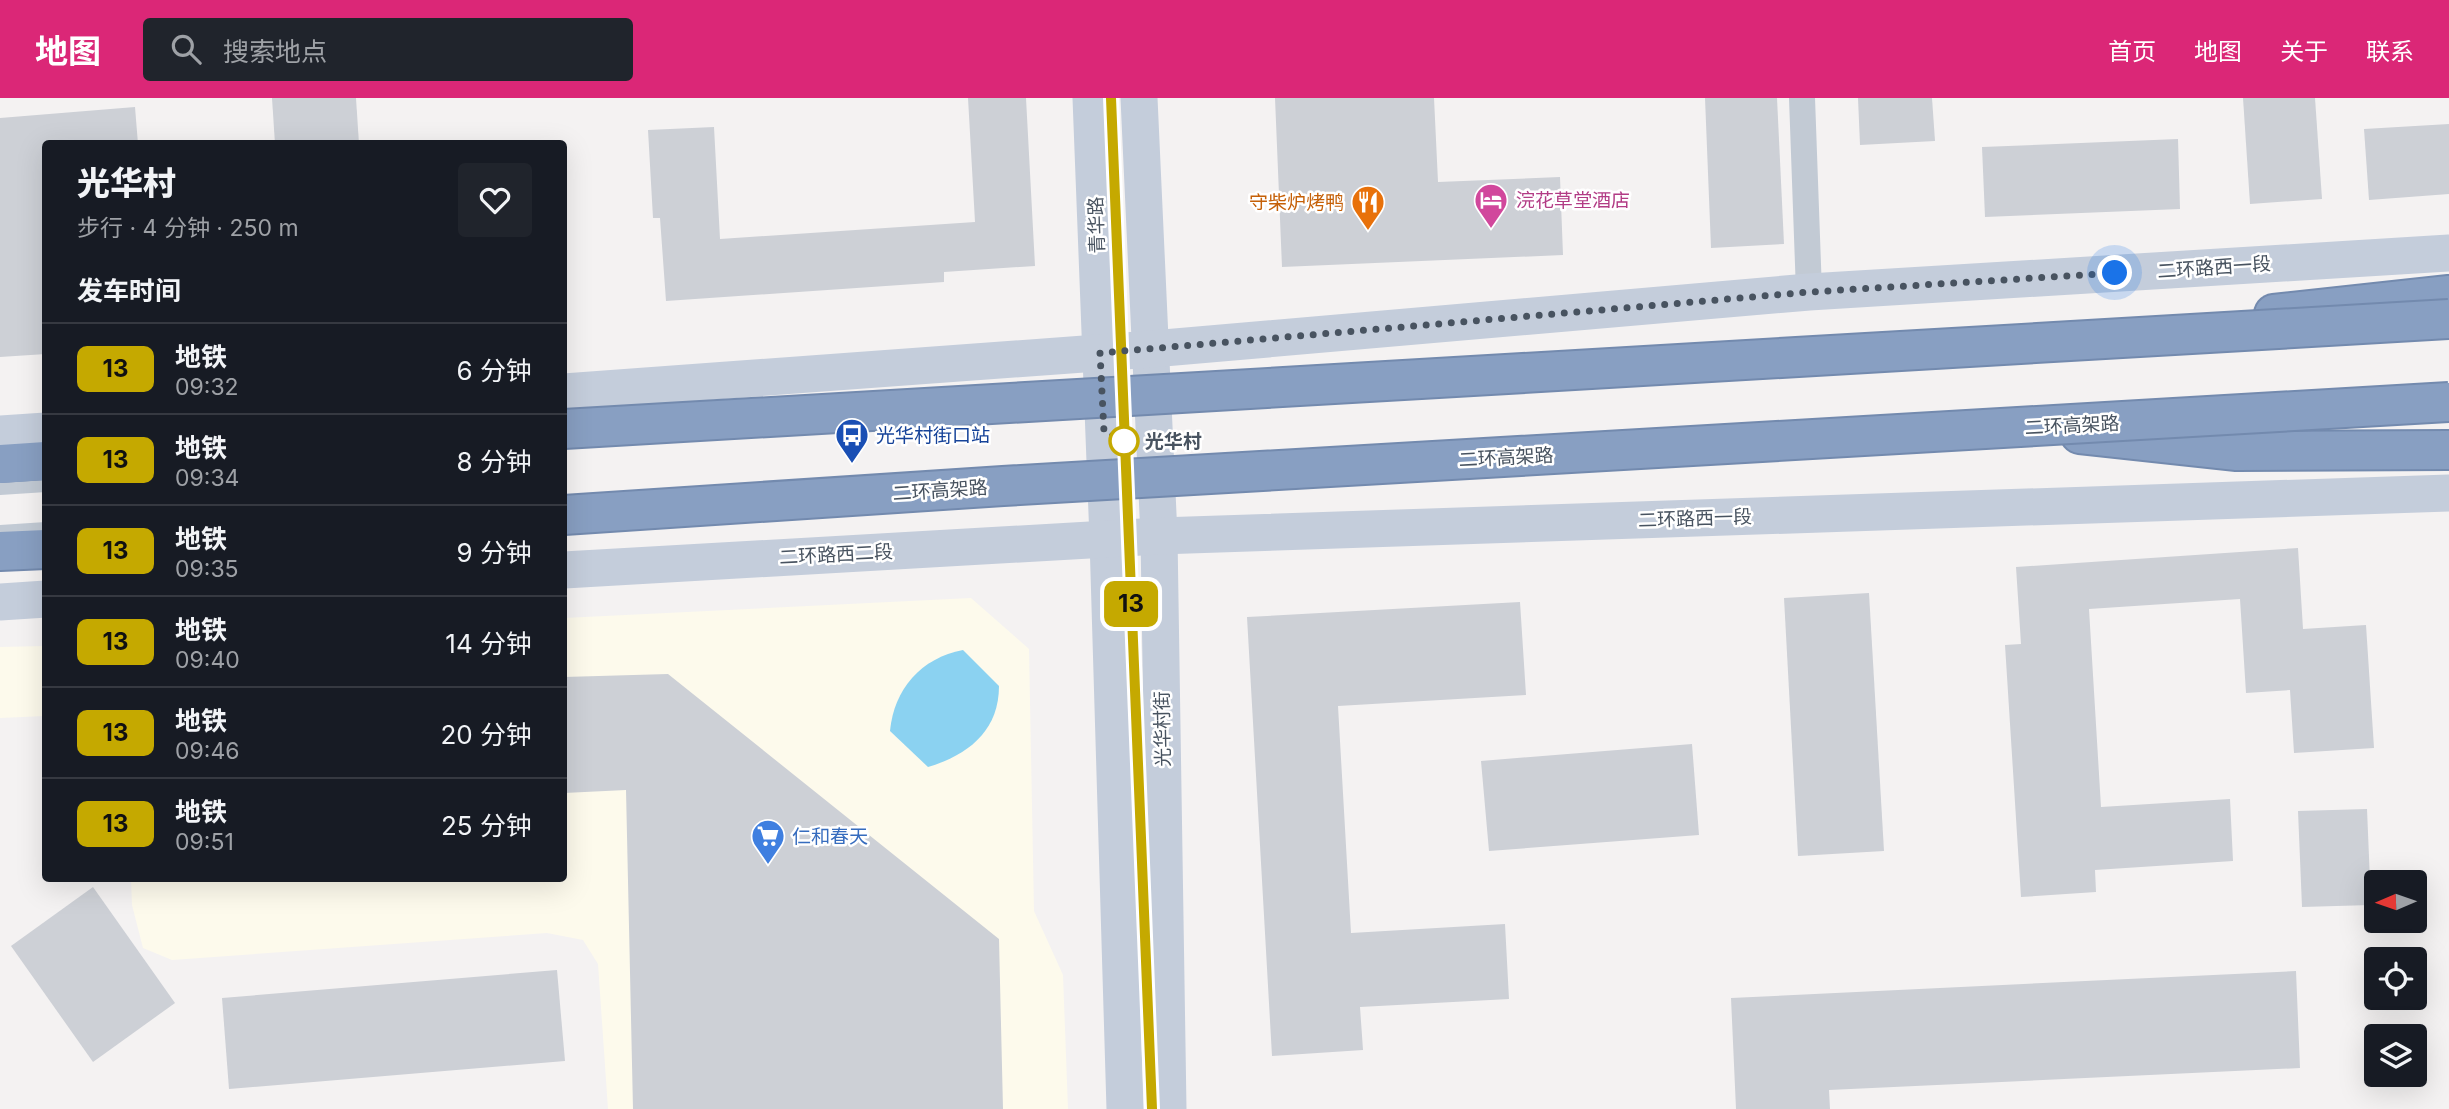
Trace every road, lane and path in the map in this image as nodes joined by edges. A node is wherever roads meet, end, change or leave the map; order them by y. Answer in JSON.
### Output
{"nodes":[{"id":1,"x":1091,"y":98,"type":"edge"},
{"id":2,"x":1139,"y":98,"type":"edge"},
{"id":3,"x":1802,"y":98,"type":"edge"},
{"id":4,"x":2449,"y":253,"type":"edge"},
{"id":5,"x":1810,"y":292,"type":"junction"},
{"id":6,"x":2449,"y":295,"type":"edge"},
{"id":7,"x":2449,"y":319,"type":"edge"},
{"id":8,"x":2065,"y":341,"type":"junction"},
{"id":9,"x":1152,"y":349,"type":"junction"},
{"id":10,"x":1100,"y":353,"type":"junction"},
{"id":11,"x":567,"y":392,"type":"edge"},
{"id":12,"x":2449,"y":402,"type":"edge"},
{"id":13,"x":2022,"y":428,"type":"junction"},
{"id":14,"x":567,"y":429,"type":"edge"},
{"id":15,"x":42,"y":431,"type":"edge"},
{"id":16,"x":0,"y":434,"type":"edge"},
{"id":17,"x":2449,"y":450,"type":"edge"},
{"id":18,"x":42,"y":461,"type":"edge"},
{"id":19,"x":0,"y":464,"type":"edge"},
{"id":20,"x":42,"y":486,"type":"edge"},
{"id":21,"x":0,"y":489,"type":"edge"},
{"id":22,"x":2449,"y":493,"type":"edge"},
{"id":23,"x":567,"y":515,"type":"edge"},
{"id":24,"x":42,"y":528,"type":"edge"},
{"id":25,"x":0,"y":531,"type":"edge"},
{"id":26,"x":1159,"y":536,"type":"junction"},
{"id":27,"x":1108,"y":539,"type":"junction"},
{"id":28,"x":42,"y":549,"type":"edge"},
{"id":29,"x":0,"y":551,"type":"edge"},
{"id":30,"x":567,"y":570,"type":"edge"},
{"id":31,"x":42,"y":599,"type":"edge"},
{"id":32,"x":0,"y":602,"type":"edge"},
{"id":33,"x":1125,"y":1109,"type":"edge"},
{"id":34,"x":1168,"y":1109,"type":"edge"}],
"edges":[{"from":1,"to":10,"type":"main road","name":"青华路"},
{"from":2,"to":9,"type":"main road"},
{"from":3,"to":5,"type":"street"},
{"from":4,"to":5,"type":"main road","name":"二环路西一段"},
{"from":5,"to":9,"type":"main road","name":"二环路西一段"},
{"from":6,"to":8,"type":"highway","bridge":true},
{"from":7,"to":8,"type":"highway","bridge":true},
{"from":8,"to":14,"type":"highway","bridge":true},
{"from":9,"to":10,"type":"main road","name":"二环路西一段"},
{"from":9,"to":26,"type":"main road","name":"光华村街"},
{"from":10,"to":11,"type":"main road"},
{"from":10,"to":27,"type":"main road"},
{"from":12,"to":13,"type":"highway","name":"二环高架路","bridge":true},
{"from":13,"to":17,"type":"highway","bridge":true},
{"from":13,"to":23,"type":"highway","name":"二环高架路","bridge":true},
{"from":15,"to":16,"type":"main road"},
{"from":18,"to":19,"type":"highway"},
{"from":20,"to":21,"type":"lane"},
{"from":22,"to":26,"type":"main road","name":"二环路西一段"},
{"from":24,"to":25,"type":"lane"},
{"from":26,"to":27,"type":"main road","name":"二环路西一段"},
{"from":26,"to":34,"type":"main road","name":"光华村街"},
{"from":27,"to":30,"type":"main road","name":"二环路西二段"},
{"from":27,"to":33,"type":"main road"},
{"from":28,"to":29,"type":"highway"},
{"from":31,"to":32,"type":"main road"}]}
